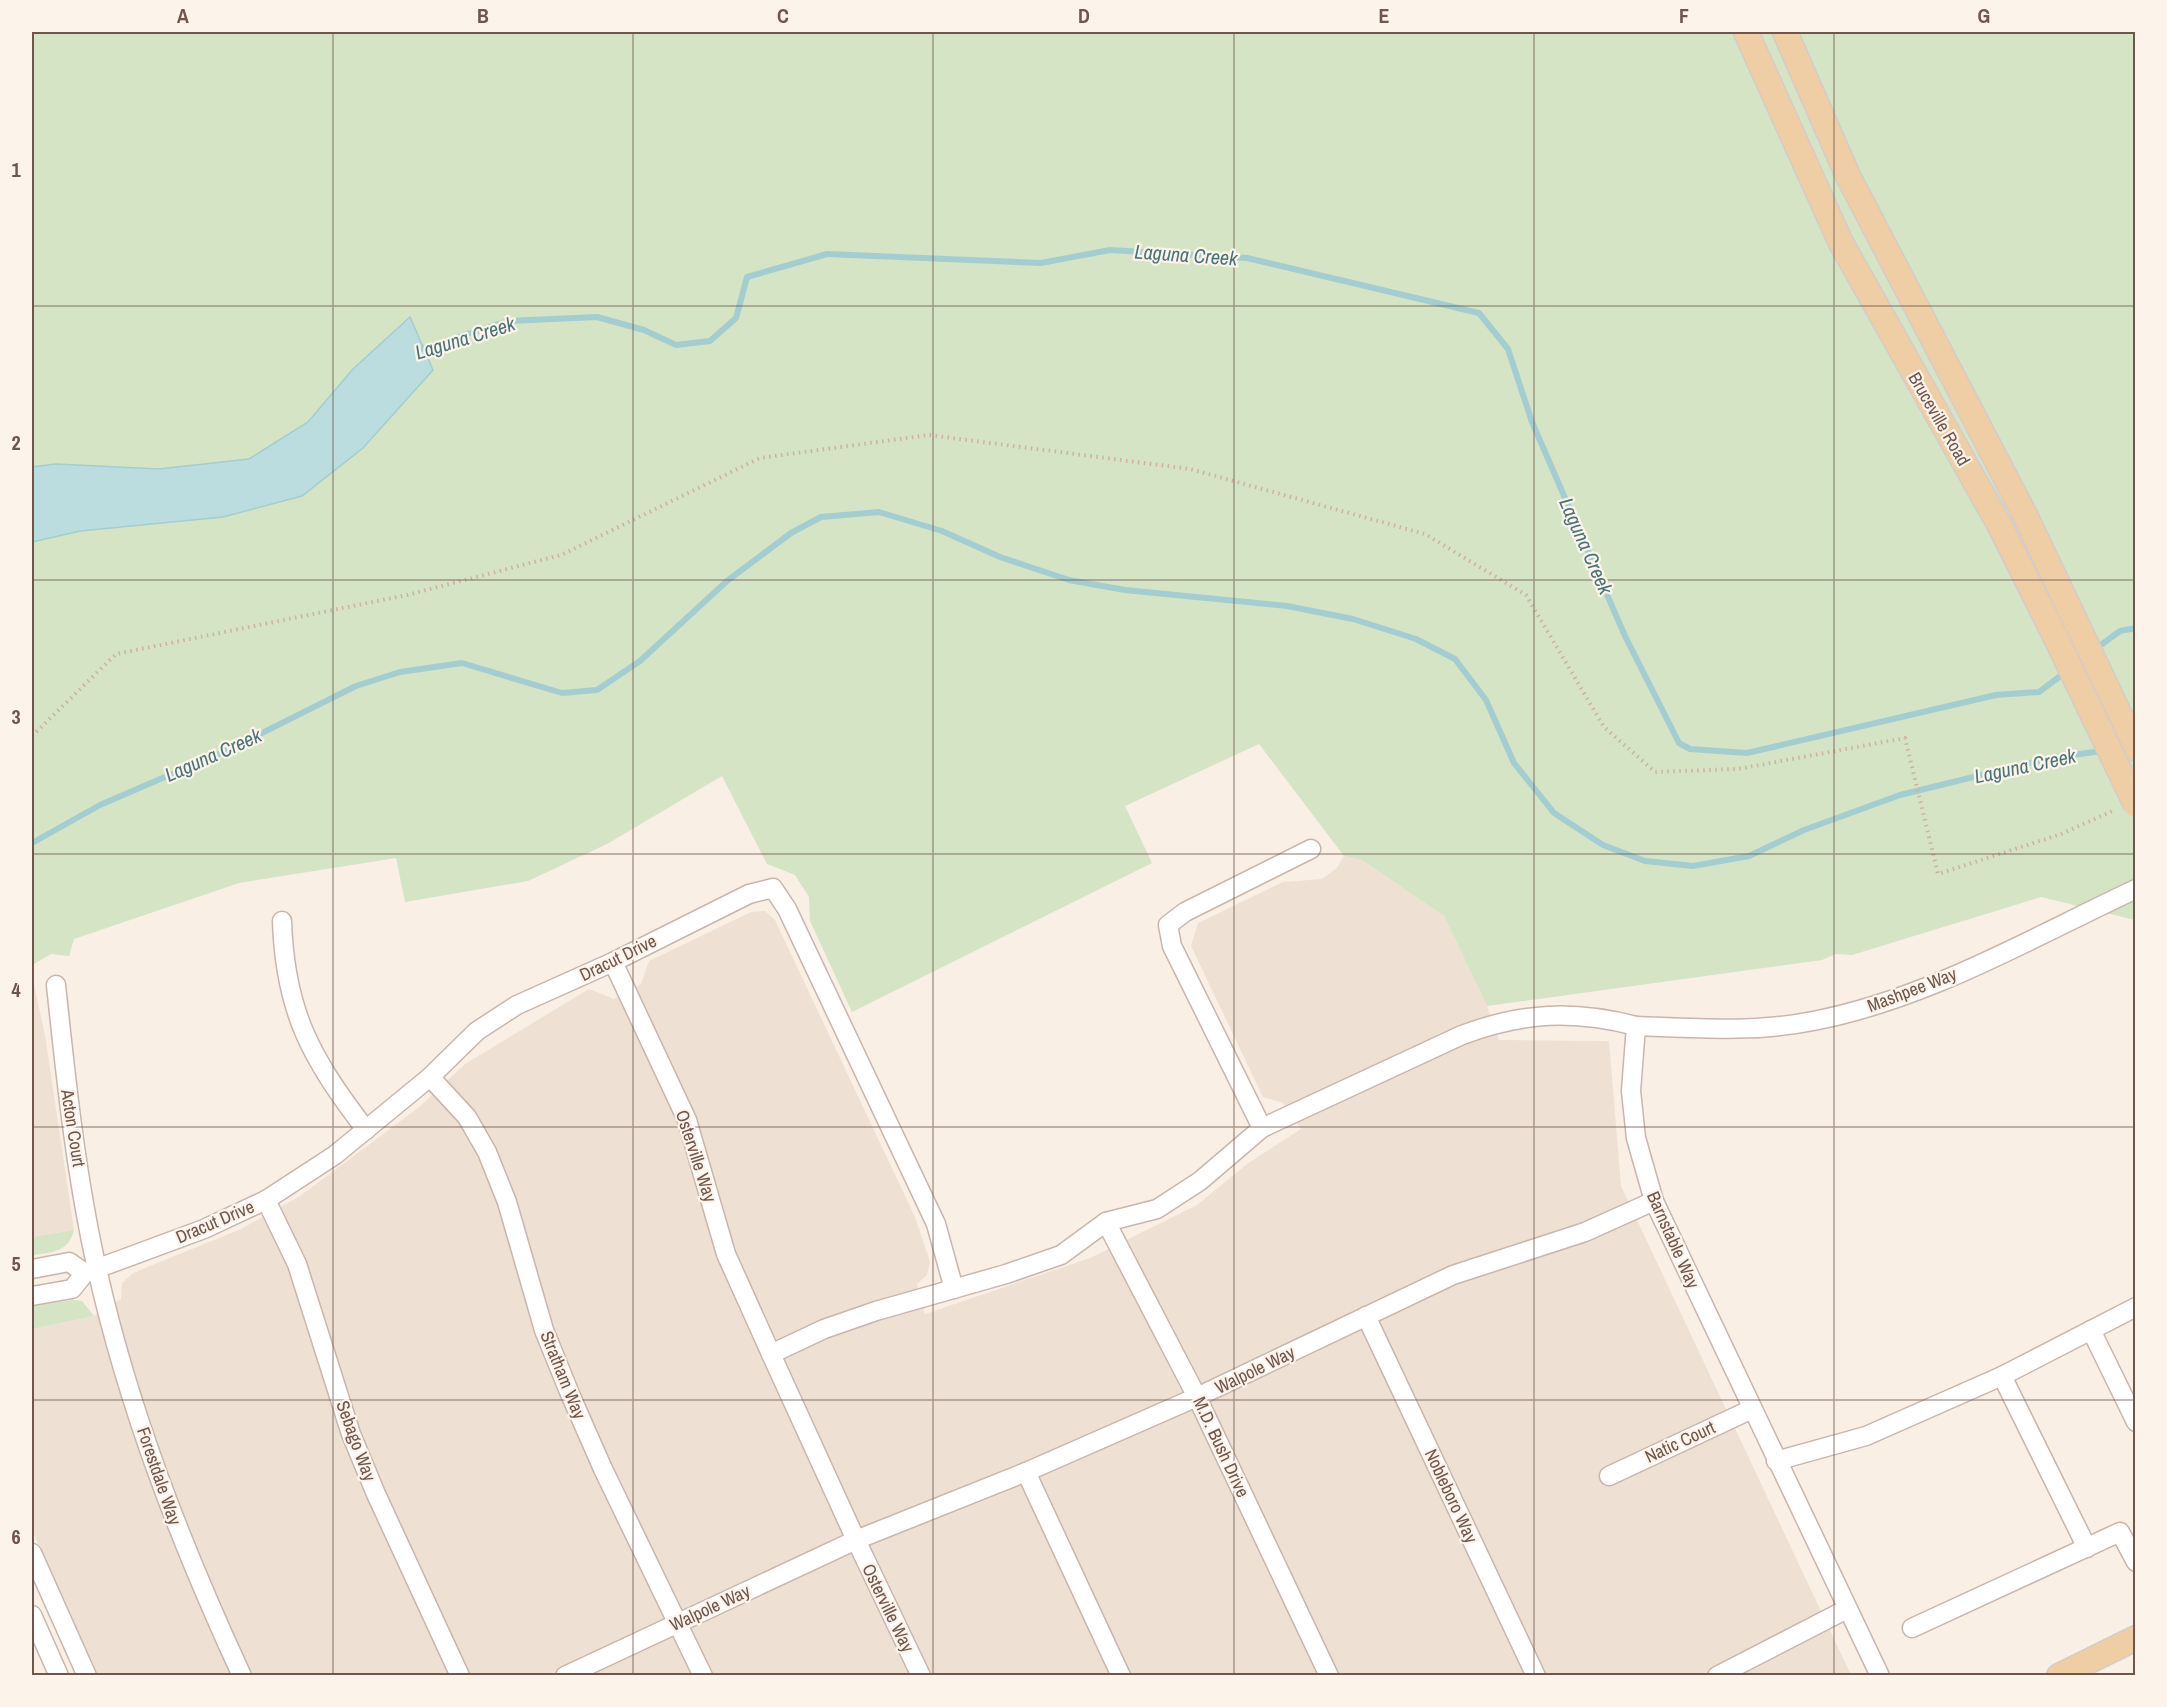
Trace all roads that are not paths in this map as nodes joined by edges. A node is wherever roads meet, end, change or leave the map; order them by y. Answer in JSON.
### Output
{"nodes":[{"id":1,"x":1746,"y":32,"type":"edge"},
{"id":2,"x":1785,"y":32,"type":"edge"},
{"id":3,"x":2136,"y":749,"type":"edge"},
{"id":4,"x":2130,"y":805,"type":"edge"},
{"id":5,"x":1311,"y":849,"type":"dead end"},
{"id":6,"x":2136,"y":889,"type":"edge"},
{"id":7,"x":282,"y":921,"type":"dead end"},
{"id":8,"x":613,"y":962,"type":"junction"},
{"id":9,"x":57,"y":986,"type":"dead end"},
{"id":10,"x":1636,"y":1026,"type":"junction"},
{"id":11,"x":430,"y":1077,"type":"junction"},
{"id":12,"x":1262,"y":1128,"type":"junction"},
{"id":13,"x":366,"y":1130,"type":"junction"},
{"id":14,"x":266,"y":1200,"type":"junction"},
{"id":15,"x":1654,"y":1202,"type":"junction"},
{"id":16,"x":1106,"y":1222,"type":"junction"},
{"id":17,"x":32,"y":1269,"type":"edge"},
{"id":18,"x":91,"y":1271,"type":"junction"},
{"id":19,"x":954,"y":1289,"type":"junction"},
{"id":20,"x":32,"y":1296,"type":"edge"},
{"id":21,"x":2136,"y":1306,"type":"edge"},
{"id":22,"x":1366,"y":1316,"type":"junction"},
{"id":23,"x":2091,"y":1330,"type":"junction"},
{"id":24,"x":771,"y":1354,"type":"junction"},
{"id":25,"x":2002,"y":1376,"type":"junction"},
{"id":26,"x":1197,"y":1397,"type":"junction"},
{"id":27,"x":1752,"y":1409,"type":"junction"},
{"id":28,"x":2136,"y":1422,"type":"edge"},
{"id":29,"x":1776,"y":1461,"type":"junction"},
{"id":30,"x":1026,"y":1472,"type":"junction"},
{"id":31,"x":1609,"y":1476,"type":"dead end"},
{"id":32,"x":2128,"y":1528,"type":"edge"},
{"id":33,"x":856,"y":1540,"type":"junction"},
{"id":34,"x":2087,"y":1548,"type":"junction"},
{"id":35,"x":32,"y":1553,"type":"edge"},
{"id":36,"x":2136,"y":1562,"type":"edge"},
{"id":37,"x":1847,"y":1609,"type":"junction"},
{"id":38,"x":32,"y":1616,"type":"edge"},
{"id":39,"x":678,"y":1623,"type":"junction"},
{"id":40,"x":1912,"y":1628,"type":"dead end"},
{"id":41,"x":2136,"y":1638,"type":"edge"},
{"id":42,"x":59,"y":1676,"type":"edge"},
{"id":43,"x":87,"y":1676,"type":"edge"},
{"id":44,"x":242,"y":1676,"type":"edge"},
{"id":45,"x":460,"y":1676,"type":"edge"},
{"id":46,"x":565,"y":1676,"type":"edge"},
{"id":47,"x":703,"y":1676,"type":"edge"},
{"id":48,"x":921,"y":1676,"type":"edge"},
{"id":49,"x":1121,"y":1676,"type":"edge"},
{"id":50,"x":1329,"y":1676,"type":"edge"},
{"id":51,"x":1536,"y":1676,"type":"edge"},
{"id":52,"x":1717,"y":1676,"type":"edge"},
{"id":53,"x":1880,"y":1676,"type":"edge"},
{"id":54,"x":2060,"y":1676,"type":"edge"}],
"edges":[{"from":1,"to":4,"type":"main road","name":"Bruceville Road","bridge":true},
{"from":2,"to":3,"type":"main road","name":"Bruceville Road"},
{"from":5,"to":12,"type":"street"},
{"from":6,"to":10,"type":"street","name":"Mashpee Way"},
{"from":7,"to":13,"type":"street"},
{"from":8,"to":11,"type":"street","name":"Dracut Drive"},
{"from":8,"to":19,"type":"street","name":"Dracut Drive"},
{"from":8,"to":24,"type":"street","name":"Osterville Way"},
{"from":9,"to":18,"type":"street","name":"Acton Court"},
{"from":10,"to":12,"type":"street"},
{"from":10,"to":15,"type":"street","name":"Barnstable Way"},
{"from":11,"to":13,"type":"street","name":"Dracut Drive"},
{"from":11,"to":39,"type":"street","name":"Stratham Way"},
{"from":12,"to":16,"type":"street"},
{"from":13,"to":14,"type":"street","name":"Dracut Drive"},
{"from":14,"to":18,"type":"street","name":"Dracut Drive"},
{"from":14,"to":45,"type":"street","name":"Sebago Way"},
{"from":15,"to":22,"type":"street","name":"Walpole Way"},
{"from":15,"to":27,"type":"street","name":"Barnstable Way"},
{"from":16,"to":19,"type":"street"},
{"from":16,"to":26,"type":"street","name":"M.D. Bush Drive"},
{"from":17,"to":18,"type":"street"},
{"from":18,"to":20,"type":"street","name":"Dracut Drive"},
{"from":18,"to":44,"type":"street","name":"Forestdale Way"},
{"from":19,"to":24,"type":"street"},
{"from":21,"to":23,"type":"street"},
{"from":22,"to":26,"type":"street","name":"Walpole Way"},
{"from":22,"to":51,"type":"street","name":"Nobleboro Way"},
{"from":23,"to":25,"type":"street"},
{"from":23,"to":28,"type":"street"},
{"from":24,"to":33,"type":"street"},
{"from":25,"to":29,"type":"street"},
{"from":25,"to":34,"type":"street"},
{"from":26,"to":30,"type":"street","name":"Walpole Way"},
{"from":26,"to":50,"type":"street","name":"M.D. Bush Drive"},
{"from":27,"to":29,"type":"street","name":"Barnstable Way"},
{"from":27,"to":31,"type":"street","name":"Natic Court"},
{"from":29,"to":37,"type":"street","name":"Barnstable Way"},
{"from":30,"to":33,"type":"street","name":"Walpole Way"},
{"from":30,"to":49,"type":"street"},
{"from":32,"to":34,"type":"street"},
{"from":32,"to":36,"type":"street"},
{"from":33,"to":39,"type":"street","name":"Walpole Way"},
{"from":33,"to":48,"type":"street","name":"Osterville Way"},
{"from":34,"to":40,"type":"street"},
{"from":35,"to":43,"type":"street"},
{"from":37,"to":52,"type":"street"},
{"from":37,"to":53,"type":"street","name":"Barnstable Way"},
{"from":38,"to":42,"type":"street"},
{"from":39,"to":46,"type":"street","name":"Walpole Way"},
{"from":39,"to":47,"type":"street","name":"Stratham Way"},
{"from":41,"to":54,"type":"main road"}]}
